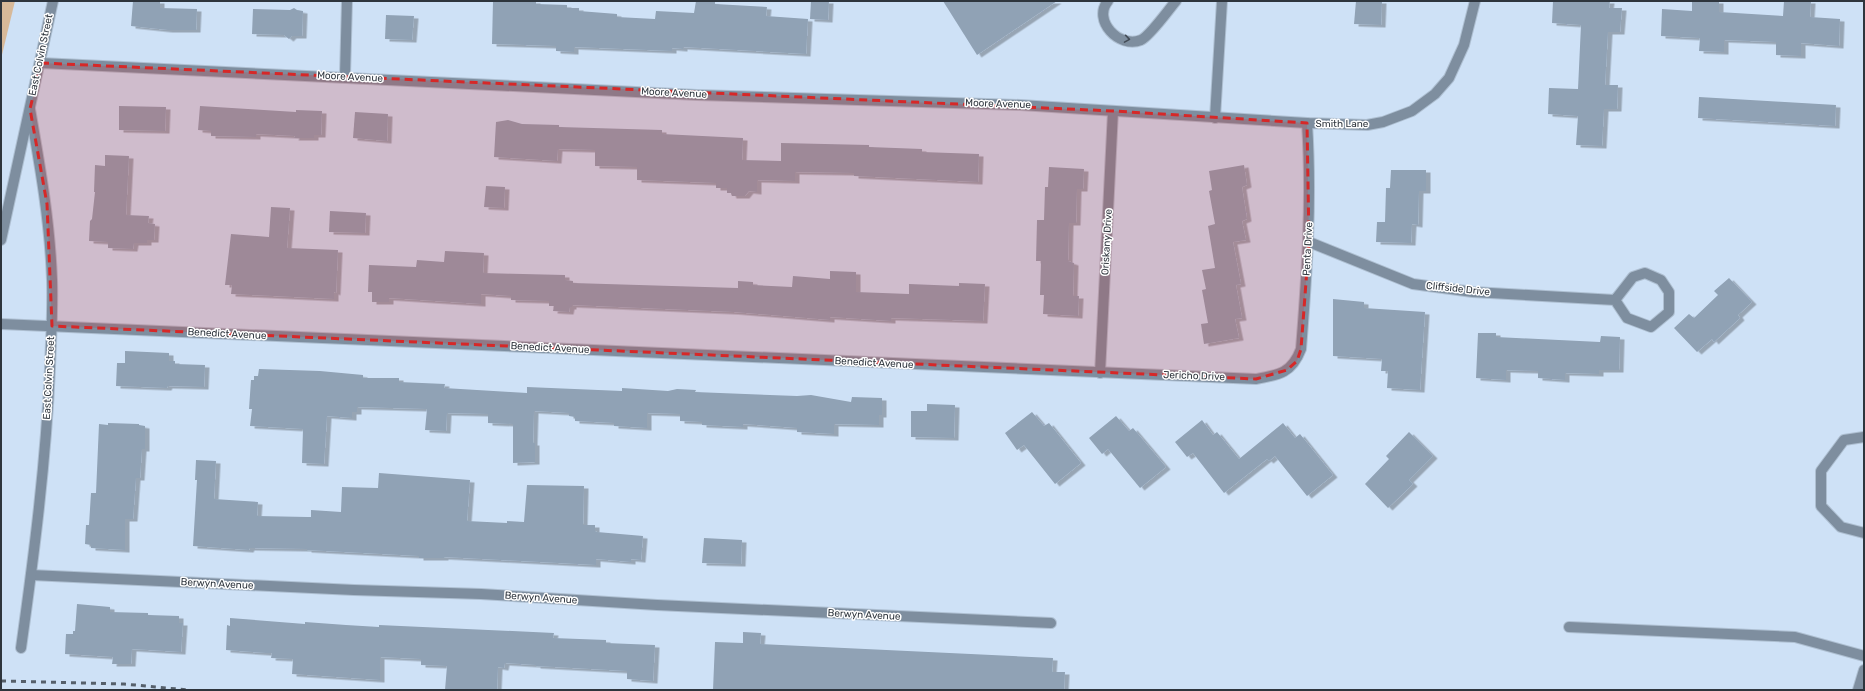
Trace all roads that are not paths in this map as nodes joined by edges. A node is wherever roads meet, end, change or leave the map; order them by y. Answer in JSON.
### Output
{"nodes":[{"id":1,"x":53,"y":1,"type":"edge"},
{"id":2,"x":347,"y":1,"type":"edge"},
{"id":3,"x":1108,"y":1,"type":"edge"},
{"id":4,"x":1176,"y":1,"type":"edge"},
{"id":5,"x":1222,"y":1,"type":"edge"},
{"id":6,"x":1475,"y":1,"type":"edge"},
{"id":7,"x":41,"y":63,"type":"junction"},
{"id":8,"x":344,"y":76,"type":"junction"},
{"id":9,"x":30,"y":109,"type":"junction"},
{"id":10,"x":1113,"y":111,"type":"junction"},
{"id":11,"x":1215,"y":118,"type":"junction"},
{"id":12,"x":1307,"y":123,"type":"junction"},
{"id":13,"x":1,"y":240,"type":"edge"},
{"id":14,"x":1309,"y":242,"type":"junction"},
{"id":15,"x":1615,"y":300,"type":"junction"},
{"id":16,"x":1,"y":324,"type":"edge"},
{"id":17,"x":52,"y":326,"type":"junction"},
{"id":18,"x":1287,"y":370,"type":"joint"},
{"id":19,"x":1100,"y":373,"type":"junction"},
{"id":20,"x":1864,"y":437,"type":"edge"},
{"id":21,"x":1864,"y":533,"type":"edge"},
{"id":22,"x":31,"y":574,"type":"junction"},
{"id":23,"x":1051,"y":624,"type":"dead end"},
{"id":24,"x":1569,"y":627,"type":"dead end"},
{"id":25,"x":21,"y":648,"type":"dead end"},
{"id":26,"x":1864,"y":656,"type":"edge"},
{"id":27,"x":1864,"y":670,"type":"edge"},
{"id":28,"x":1858,"y":690,"type":"edge"}],
"edges":[{"from":1,"to":7,"type":"street","name":"East Colvin Street"},
{"from":2,"to":8,"type":"street"},
{"from":3,"to":4,"type":"street","one_way":true},
{"from":5,"to":11,"type":"street"},
{"from":6,"to":12,"type":"street","name":"Smith Lane"},
{"from":7,"to":8,"type":"street","name":"Moore Avenue"},
{"from":7,"to":9,"type":"street","name":"East Colvin Street"},
{"from":8,"to":10,"type":"street","name":"Moore Avenue"},
{"from":9,"to":13,"type":"street","name":"East Colvin Street"},
{"from":9,"to":17,"type":"street","name":"East Colvin Street"},
{"from":10,"to":11,"type":"street","name":"Moore Avenue"},
{"from":10,"to":19,"type":"street","name":"Oriskany Drive"},
{"from":11,"to":12,"type":"street","name":"Moore Avenue"},
{"from":12,"to":14,"type":"street","name":"Penta Drive"},
{"from":14,"to":15,"type":"street","name":"Cliffside Drive"},
{"from":14,"to":18,"type":"street","name":"Penta Drive"},
{"from":15,"to":15,"type":"street"},
{"from":16,"to":17,"type":"street","name":"Benedict Avenue"},
{"from":17,"to":19,"type":"street","name":"Benedict Avenue"},
{"from":17,"to":22,"type":"street","name":"East Colvin Street"},
{"from":18,"to":19,"type":"street","name":"Jericho Drive"},
{"from":20,"to":21,"type":"street"},
{"from":22,"to":23,"type":"street","name":"Berwyn Avenue"},
{"from":22,"to":25,"type":"street","name":"East Colvin Street"},
{"from":24,"to":26,"type":"street"},
{"from":27,"to":28,"type":"street"}]}
